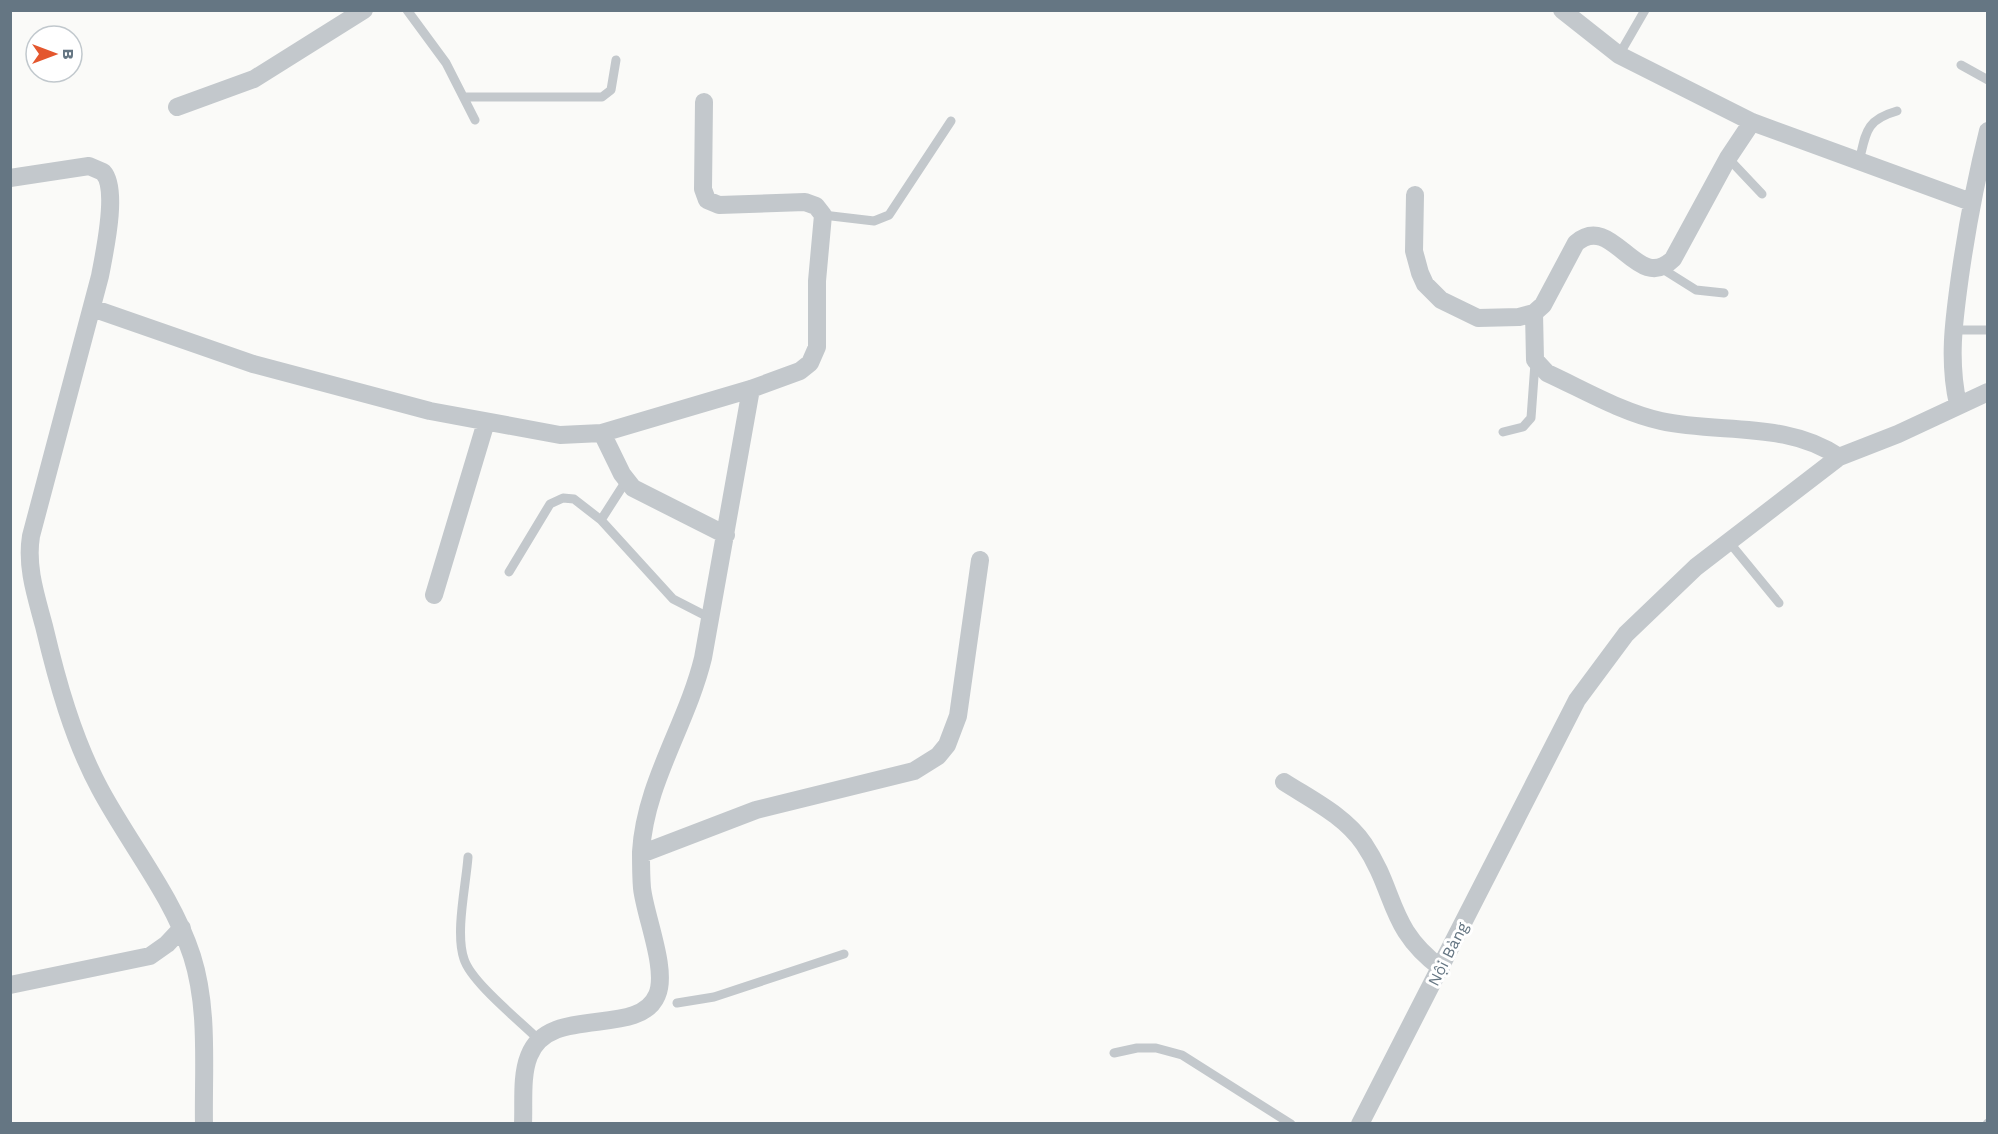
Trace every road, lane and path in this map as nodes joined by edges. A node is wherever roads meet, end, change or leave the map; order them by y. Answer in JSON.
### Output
{"nodes":[{"id":1,"x":364,"y":10,"type":"edge"},
{"id":2,"x":407,"y":10,"type":"edge"},
{"id":3,"x":1562,"y":10,"type":"edge"},
{"id":4,"x":1646,"y":10,"type":"edge"},
{"id":5,"x":1619,"y":55,"type":"junction"},
{"id":6,"x":616,"y":60,"type":"dead end"},
{"id":7,"x":1961,"y":65,"type":"dead end"},
{"id":8,"x":1988,"y":80,"type":"edge"},
{"id":9,"x":464,"y":97,"type":"junction"},
{"id":10,"x":704,"y":102,"type":"dead end"},
{"id":11,"x":177,"y":106,"type":"dead end"},
{"id":12,"x":1897,"y":111,"type":"dead end"},
{"id":13,"x":475,"y":120,"type":"dead end"},
{"id":14,"x":951,"y":121,"type":"dead end"},
{"id":15,"x":1752,"y":122,"type":"junction"},
{"id":16,"x":1988,"y":131,"type":"edge"},
{"id":17,"x":1728,"y":158,"type":"junction"},
{"id":18,"x":1859,"y":162,"type":"junction"},
{"id":19,"x":10,"y":177,"type":"edge"},
{"id":20,"x":1762,"y":194,"type":"dead end"},
{"id":21,"x":1415,"y":195,"type":"dead end"},
{"id":22,"x":1971,"y":202,"type":"junction"},
{"id":23,"x":823,"y":222,"type":"junction"},
{"id":24,"x":1661,"y":268,"type":"junction"},
{"id":25,"x":1724,"y":293,"type":"dead end"},
{"id":26,"x":92,"y":308,"type":"junction"},
{"id":27,"x":1534,"y":313,"type":"junction"},
{"id":28,"x":1953,"y":330,"type":"junction"},
{"id":29,"x":1988,"y":330,"type":"edge"},
{"id":30,"x":1535,"y":360,"type":"junction"},
{"id":31,"x":751,"y":389,"type":"junction"},
{"id":32,"x":1988,"y":392,"type":"edge"},
{"id":33,"x":1958,"y":404,"type":"junction"},
{"id":34,"x":486,"y":422,"type":"junction"},
{"id":35,"x":1503,"y":432,"type":"dead end"},
{"id":36,"x":602,"y":434,"type":"junction"},
{"id":37,"x":1839,"y":457,"type":"junction"},
{"id":38,"x":626,"y":481,"type":"junction"},
{"id":39,"x":601,"y":520,"type":"junction"},
{"id":40,"x":726,"y":535,"type":"junction"},
{"id":41,"x":1729,"y":542,"type":"junction"},
{"id":42,"x":980,"y":560,"type":"dead end"},
{"id":43,"x":509,"y":572,"type":"dead end"},
{"id":44,"x":434,"y":595,"type":"dead end"},
{"id":45,"x":1779,"y":603,"type":"dead end"},
{"id":46,"x":712,"y":619,"type":"junction"},
{"id":47,"x":1284,"y":782,"type":"dead end"},
{"id":48,"x":641,"y":854,"type":"junction"},
{"id":49,"x":468,"y":857,"type":"dead end"},
{"id":50,"x":182,"y":928,"type":"junction"},
{"id":51,"x":844,"y":954,"type":"dead end"},
{"id":52,"x":1441,"y":968,"type":"junction"},
{"id":53,"x":10,"y":985,"type":"edge"},
{"id":54,"x":677,"y":1003,"type":"dead end"},
{"id":55,"x":539,"y":1040,"type":"junction"},
{"id":56,"x":1114,"y":1053,"type":"dead end"},
{"id":57,"x":1364,"y":1122,"type":"edge"},
{"id":58,"x":204,"y":1124,"type":"edge"},
{"id":59,"x":523,"y":1124,"type":"edge"},
{"id":60,"x":1291,"y":1124,"type":"edge"}],
"edges":[{"from":1,"to":11,"type":"street"},
{"from":2,"to":9,"type":"lane"},
{"from":3,"to":5,"type":"street"},
{"from":4,"to":5,"type":"lane"},
{"from":5,"to":15,"type":"street"},
{"from":6,"to":9,"type":"lane"},
{"from":7,"to":8,"type":"lane"},
{"from":9,"to":13,"type":"lane"},
{"from":10,"to":23,"type":"street"},
{"from":12,"to":18,"type":"lane"},
{"from":14,"to":23,"type":"lane"},
{"from":15,"to":17,"type":"street"},
{"from":15,"to":18,"type":"street"},
{"from":16,"to":22,"type":"street"},
{"from":17,"to":20,"type":"lane"},
{"from":17,"to":24,"type":"street"},
{"from":18,"to":22,"type":"street"},
{"from":19,"to":26,"type":"street"},
{"from":21,"to":27,"type":"street"},
{"from":22,"to":28,"type":"street"},
{"from":23,"to":31,"type":"street"},
{"from":24,"to":25,"type":"lane"},
{"from":24,"to":27,"type":"street"},
{"from":26,"to":34,"type":"street"},
{"from":26,"to":50,"type":"street"},
{"from":27,"to":30,"type":"street"},
{"from":28,"to":29,"type":"lane"},
{"from":28,"to":33,"type":"street"},
{"from":30,"to":35,"type":"lane"},
{"from":30,"to":37,"type":"street"},
{"from":31,"to":36,"type":"street"},
{"from":31,"to":40,"type":"street"},
{"from":32,"to":33,"type":"street","name":"Nội Bàng"},
{"from":33,"to":37,"type":"street","name":"Nội Bàng"},
{"from":34,"to":36,"type":"street"},
{"from":34,"to":44,"type":"street"},
{"from":36,"to":38,"type":"street"},
{"from":37,"to":41,"type":"street","name":"Nội Bàng"},
{"from":38,"to":39,"type":"lane"},
{"from":38,"to":40,"type":"street"},
{"from":39,"to":43,"type":"lane"},
{"from":39,"to":46,"type":"lane"},
{"from":40,"to":46,"type":"street"},
{"from":41,"to":45,"type":"lane"},
{"from":41,"to":52,"type":"street","name":"Nội Bàng"},
{"from":42,"to":48,"type":"street"},
{"from":46,"to":48,"type":"street"},
{"from":47,"to":52,"type":"street"},
{"from":48,"to":55,"type":"street"},
{"from":49,"to":55,"type":"lane"},
{"from":50,"to":53,"type":"street"},
{"from":50,"to":58,"type":"street"},
{"from":51,"to":54,"type":"lane"},
{"from":52,"to":57,"type":"street","name":"Nội Bàng"},
{"from":55,"to":59,"type":"street"},
{"from":56,"to":60,"type":"lane"}]}
